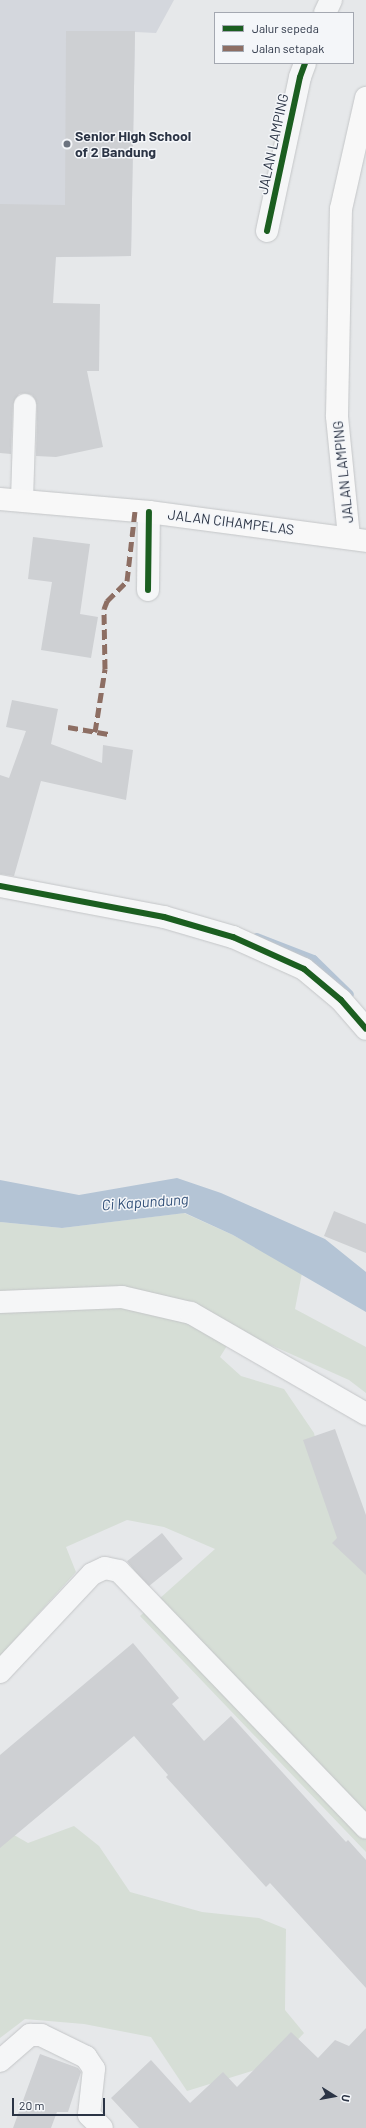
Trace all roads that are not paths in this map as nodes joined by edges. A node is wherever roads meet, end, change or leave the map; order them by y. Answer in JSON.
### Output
{"nodes":[{"id":1,"x":331,"y":0,"type":"edge"},
{"id":2,"x":326,"y":12,"type":"edge"},
{"id":3,"x":305,"y":64,"type":"edge"},
{"id":4,"x":366,"y":98,"type":"edge"},
{"id":5,"x":267,"y":231,"type":"dead end"},
{"id":6,"x":25,"y":405,"type":"dead end"},
{"id":7,"x":0,"y":499,"type":"edge"},
{"id":8,"x":22,"y":500,"type":"junction"},
{"id":9,"x":150,"y":512,"type":"junction"},
{"id":10,"x":358,"y":539,"type":"edge"},
{"id":11,"x":148,"y":590,"type":"dead end"},
{"id":12,"x":0,"y":886,"type":"edge"},
{"id":13,"x":366,"y":1029,"type":"edge"},
{"id":14,"x":0,"y":1302,"type":"edge"},
{"id":15,"x":366,"y":1414,"type":"edge"},
{"id":16,"x":0,"y":1672,"type":"edge"},
{"id":17,"x":366,"y":1828,"type":"edge"},
{"id":18,"x":0,"y":2061,"type":"edge"},
{"id":19,"x":102,"y":2128,"type":"edge"}],
"edges":[{"from":1,"to":2,"type":"street"},
{"from":3,"to":5,"type":"street","name":"JALAN LAMPING"},
{"from":4,"to":10,"type":"main road","name":"JALAN LAMPING"},
{"from":6,"to":8,"type":"street"},
{"from":7,"to":8,"type":"main road","name":"JALAN CIHAMPELAS"},
{"from":8,"to":9,"type":"main road","name":"JALAN CIHAMPELAS"},
{"from":9,"to":10,"type":"main road","name":"JALAN CIHAMPELAS"},
{"from":9,"to":11,"type":"street"},
{"from":12,"to":13,"type":"street"},
{"from":14,"to":15,"type":"street"},
{"from":16,"to":17,"type":"street"},
{"from":18,"to":19,"type":"street"}]}
